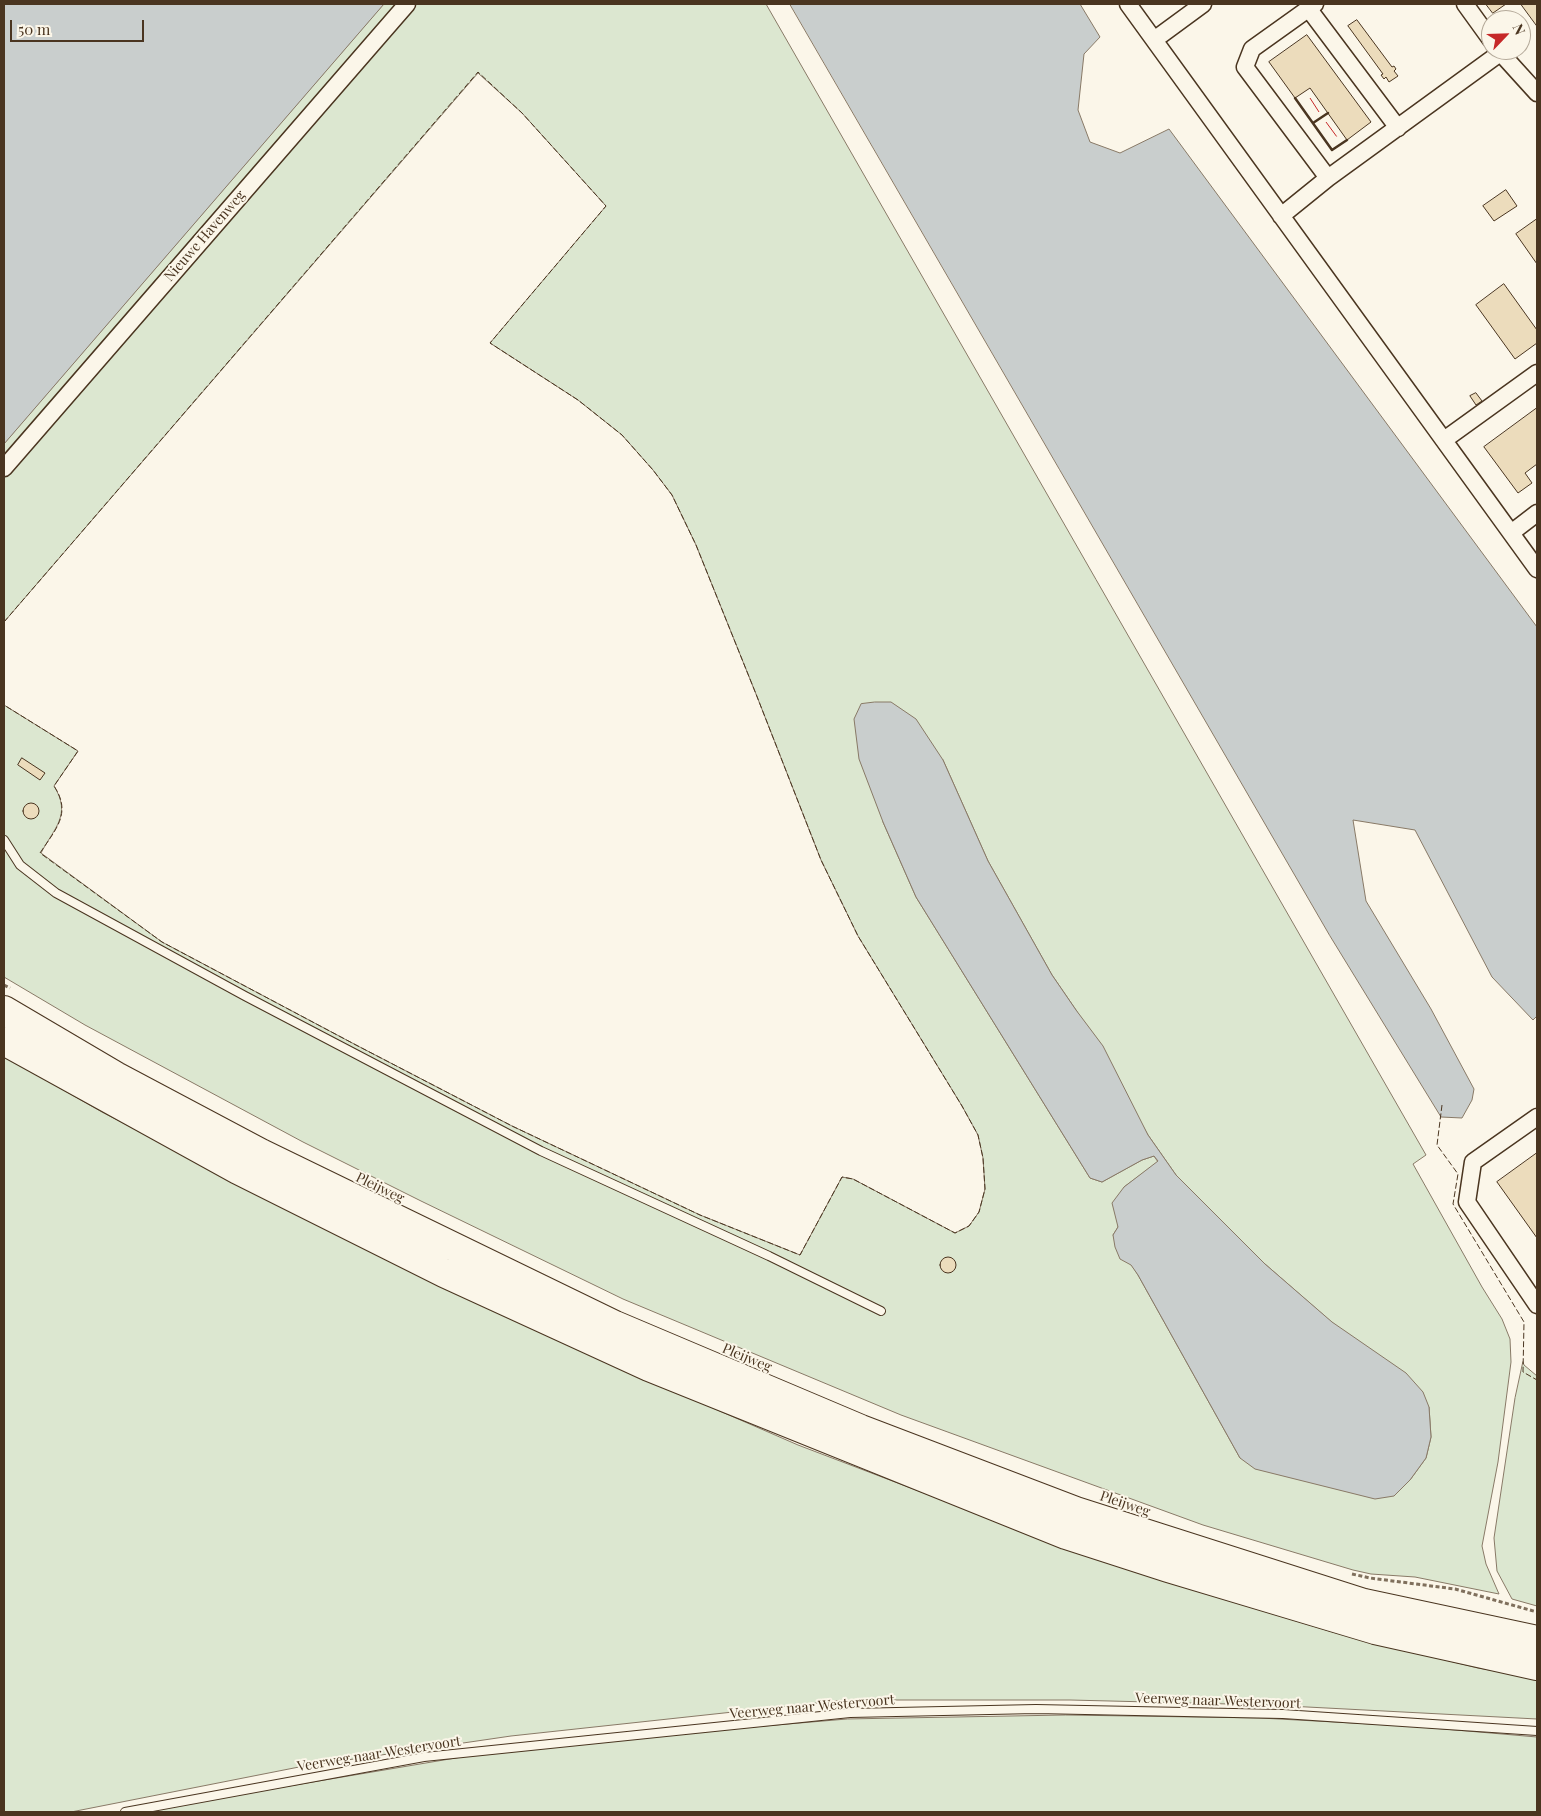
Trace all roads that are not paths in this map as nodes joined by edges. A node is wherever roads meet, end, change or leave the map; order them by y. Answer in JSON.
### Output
{"nodes":[{"id":1,"x":407,"y":4,"type":"edge"},
{"id":2,"x":1128,"y":4,"type":"edge"},
{"id":3,"x":1203,"y":4,"type":"edge"},
{"id":4,"x":1465,"y":4,"type":"edge"},
{"id":5,"x":1311,"y":6,"type":"edge"},
{"id":6,"x":1481,"y":27,"type":"edge"},
{"id":7,"x":1154,"y":40,"type":"junction"},
{"id":8,"x":1481,"y":60,"type":"edge"},
{"id":9,"x":1507,"y":60,"type":"edge"},
{"id":10,"x":1537,"y":93,"type":"edge"},
{"id":11,"x":1398,"y":128,"type":"junction"},
{"id":12,"x":1328,"y":178,"type":"junction"},
{"id":13,"x":1281,"y":216,"type":"junction"},
{"id":14,"x":1537,"y":373,"type":"edge"},
{"id":15,"x":1444,"y":440,"type":"junction"},
{"id":16,"x":4,"y":468,"type":"edge"},
{"id":17,"x":1537,"y":513,"type":"edge"},
{"id":18,"x":1510,"y":533,"type":"junction"},
{"id":19,"x":1537,"y":569,"type":"edge"},
{"id":20,"x":4,"y":840,"type":"edge"},
{"id":21,"x":8,"y":1000,"type":"edge"},
{"id":22,"x":4,"y":1041,"type":"edge"},
{"id":23,"x":1537,"y":1117,"type":"edge"},
{"id":24,"x":1537,"y":1304,"type":"edge"},
{"id":25,"x":881,"y":1311,"type":"dead end"},
{"id":26,"x":1537,"y":1640,"type":"edge"},
{"id":27,"x":1537,"y":1666,"type":"edge"},
{"id":28,"x":1537,"y":1731,"type":"edge"},
{"id":29,"x":125,"y":1812,"type":"edge"}],
"edges":[{"from":1,"to":16,"type":"street","name":"Nieuwe Havenweg"},
{"from":2,"to":7,"type":"street"},
{"from":3,"to":7,"type":"street"},
{"from":4,"to":6,"type":"street"},
{"from":5,"to":11,"type":"street"},
{"from":5,"to":12,"type":"street"},
{"from":7,"to":13,"type":"street"},
{"from":8,"to":11,"type":"street"},
{"from":9,"to":10,"type":"street"},
{"from":11,"to":12,"type":"street"},
{"from":12,"to":13,"type":"street"},
{"from":13,"to":15,"type":"street"},
{"from":14,"to":15,"type":"street"},
{"from":15,"to":18,"type":"street"},
{"from":17,"to":18,"type":"street"},
{"from":18,"to":19,"type":"street"},
{"from":20,"to":25,"type":"lane"},
{"from":21,"to":26,"type":"highway","name":"Pleijweg"},
{"from":22,"to":27,"type":"highway"},
{"from":23,"to":24,"type":"street"},
{"from":28,"to":29,"type":"lane","name":"Veerweg naar Westervoort"}]}
